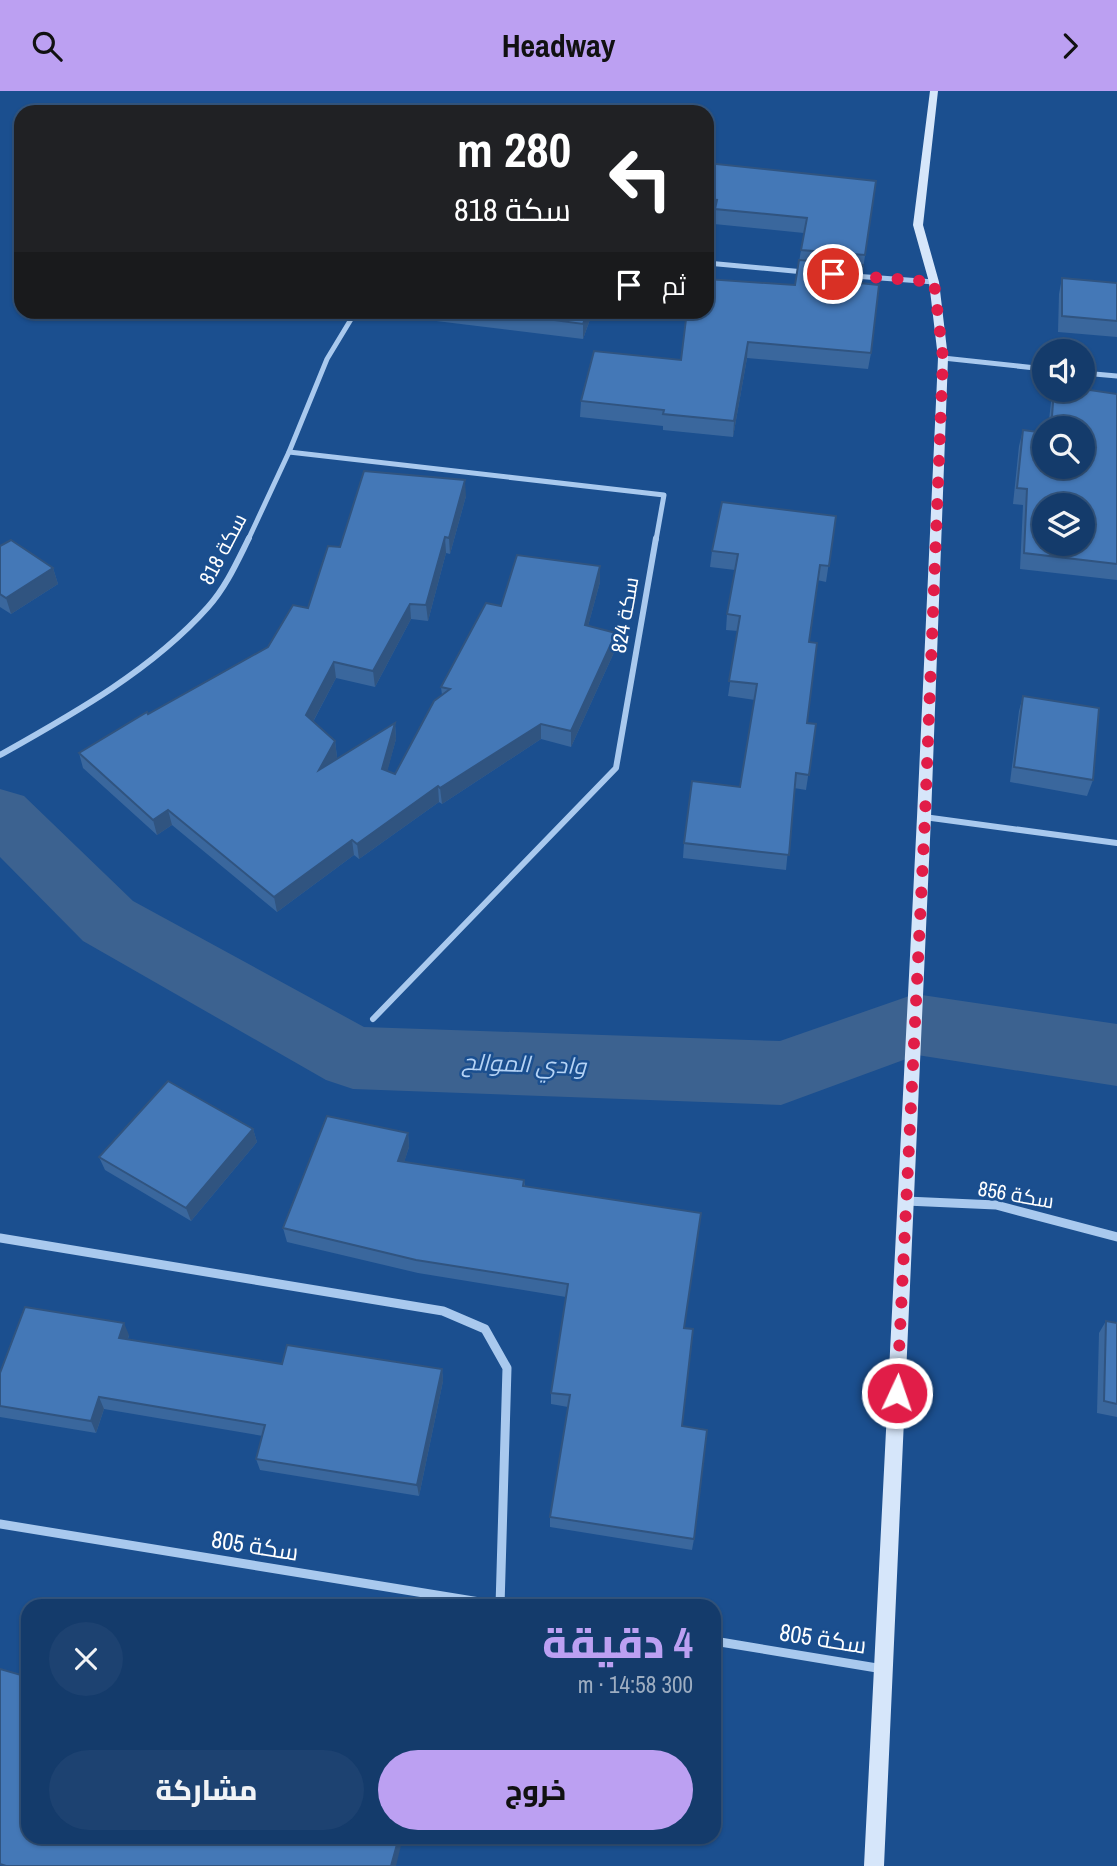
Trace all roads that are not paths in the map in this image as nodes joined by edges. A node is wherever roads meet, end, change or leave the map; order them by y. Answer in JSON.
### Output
{"nodes":[{"id":1,"x":934,"y":91,"type":"edge"},
{"id":2,"x":714,"y":264,"type":"edge"},
{"id":3,"x":805,"y":272,"type":"edge"},
{"id":4,"x":846,"y":275,"type":"edge"},
{"id":5,"x":934,"y":282,"type":"junction"},
{"id":6,"x":351,"y":319,"type":"edge"},
{"id":7,"x":943,"y":358,"type":"junction"},
{"id":8,"x":1032,"y":368,"type":"edge"},
{"id":9,"x":1095,"y":374,"type":"edge"},
{"id":10,"x":1117,"y":376,"type":"edge"},
{"id":11,"x":289,"y":452,"type":"junction"},
{"id":12,"x":0,"y":755,"type":"edge"},
{"id":13,"x":925,"y":817,"type":"junction"},
{"id":14,"x":1117,"y":843,"type":"edge"},
{"id":15,"x":373,"y":1019,"type":"dead end"},
{"id":16,"x":906,"y":1201,"type":"junction"},
{"id":17,"x":1117,"y":1237,"type":"edge"},
{"id":18,"x":0,"y":1238,"type":"edge"},
{"id":19,"x":0,"y":1524,"type":"edge"},
{"id":20,"x":459,"y":1599,"type":"edge"},
{"id":21,"x":502,"y":1599,"type":"edge"},
{"id":22,"x":721,"y":1642,"type":"edge"},
{"id":23,"x":883,"y":1669,"type":"junction"},
{"id":24,"x":873,"y":1866,"type":"edge"}],
"edges":[{"from":1,"to":5,"type":"street"},
{"from":2,"to":3,"type":"street"},
{"from":4,"to":5,"type":"street"},
{"from":5,"to":7,"type":"street"},
{"from":6,"to":11,"type":"street","name":"سكة 818"},
{"from":7,"to":8,"type":"street"},
{"from":7,"to":13,"type":"street"},
{"from":9,"to":10,"type":"street"},
{"from":11,"to":12,"type":"street","name":"سكة 818"},
{"from":11,"to":15,"type":"street","name":"سكة 824"},
{"from":13,"to":14,"type":"street"},
{"from":13,"to":16,"type":"street"},
{"from":16,"to":17,"type":"street","name":"سكة 856"},
{"from":16,"to":23,"type":"street"},
{"from":18,"to":21,"type":"street"},
{"from":19,"to":20,"type":"street","name":"سكة 805"},
{"from":22,"to":23,"type":"street","name":"سكة 805"},
{"from":23,"to":24,"type":"street"}]}
